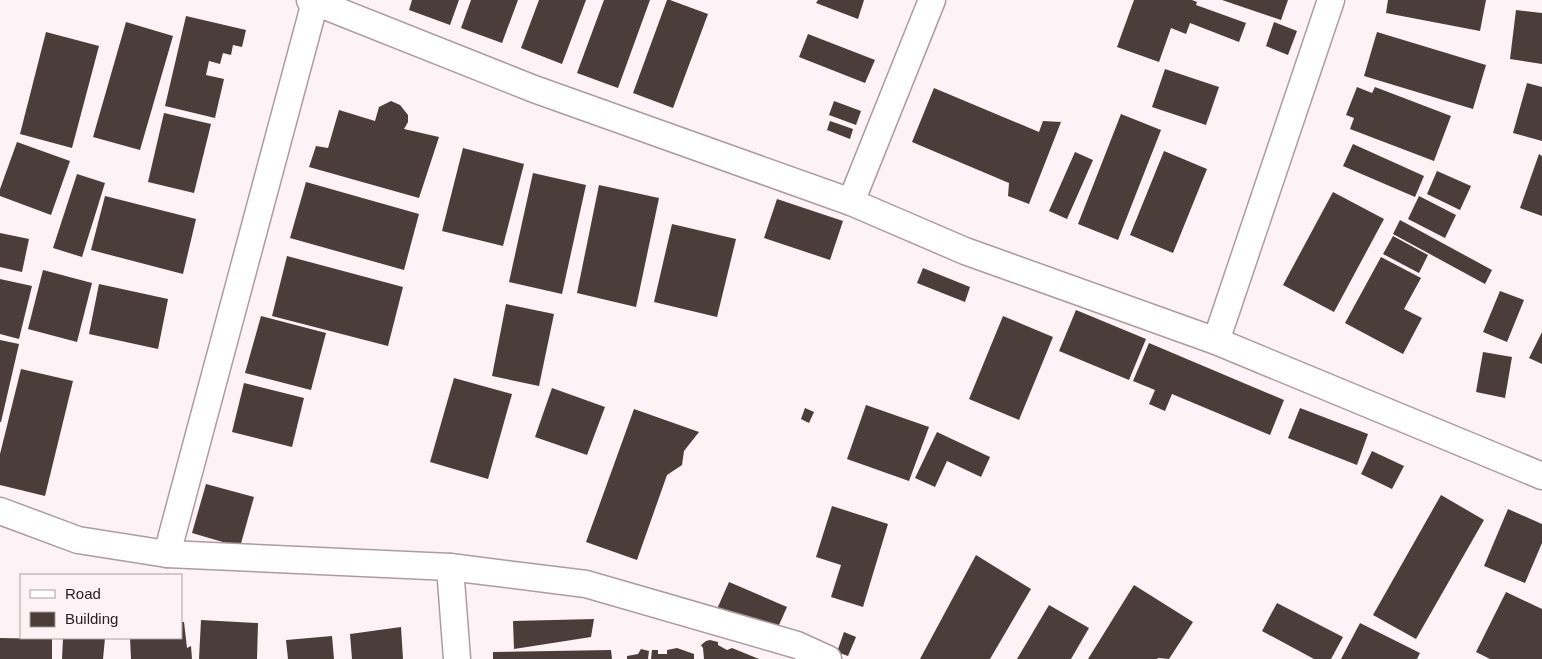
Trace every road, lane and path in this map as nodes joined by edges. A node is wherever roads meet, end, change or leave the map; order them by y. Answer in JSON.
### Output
{"nodes":[{"id":1,"x":932,"y":0,"type":"edge"},
{"id":2,"x":1331,"y":0,"type":"edge"},
{"id":3,"x":312,"y":1,"type":"edge"},
{"id":4,"x":851,"y":202,"type":"junction"},
{"id":5,"x":1216,"y":341,"type":"junction"},
{"id":6,"x":1542,"y":476,"type":"edge"},
{"id":7,"x":0,"y":510,"type":"edge"},
{"id":8,"x":167,"y":554,"type":"junction"},
{"id":9,"x":450,"y":566,"type":"junction"},
{"id":10,"x":798,"y":652,"type":"edge"},
{"id":11,"x":457,"y":659,"type":"edge"},
{"id":12,"x":828,"y":659,"type":"edge"}],
"edges":[{"from":1,"to":4,"type":"street"},
{"from":2,"to":5,"type":"street"},
{"from":3,"to":4,"type":"street"},
{"from":3,"to":8,"type":"street"},
{"from":4,"to":5,"type":"street"},
{"from":5,"to":6,"type":"street"},
{"from":7,"to":8,"type":"street"},
{"from":8,"to":9,"type":"street"},
{"from":9,"to":10,"type":"street"},
{"from":9,"to":11,"type":"street"},
{"from":10,"to":12,"type":"street"}]}
